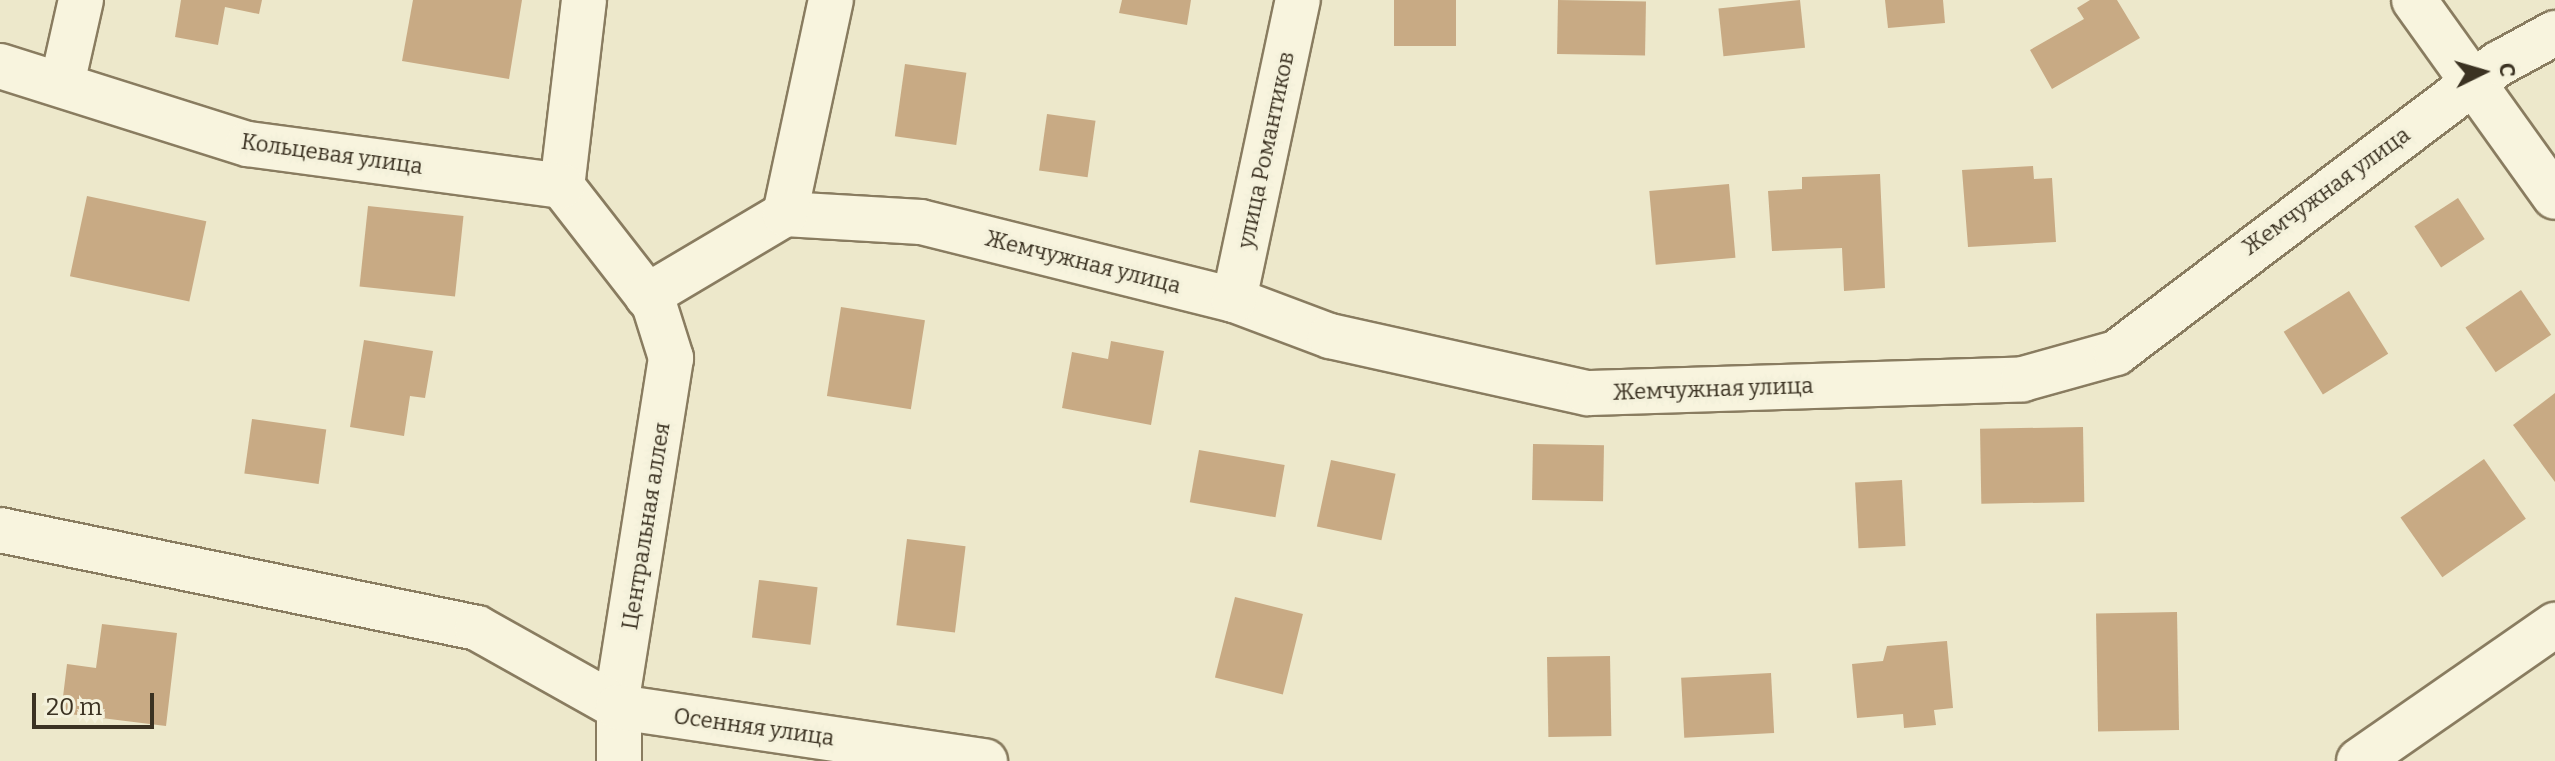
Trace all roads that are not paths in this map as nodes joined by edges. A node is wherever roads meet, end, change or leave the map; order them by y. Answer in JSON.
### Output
{"nodes":[{"id":1,"x":81,"y":0,"type":"edge"},
{"id":2,"x":584,"y":0,"type":"edge"},
{"id":3,"x":831,"y":0,"type":"edge"},
{"id":4,"x":1298,"y":0,"type":"edge"},
{"id":5,"x":2414,"y":0,"type":"edge"},
{"id":6,"x":2555,"y":33,"type":"edge"},
{"id":7,"x":0,"y":66,"type":"edge"},
{"id":8,"x":2473,"y":83,"type":"junction"},
{"id":9,"x":62,"y":84,"type":"junction"},
{"id":10,"x":562,"y":186,"type":"junction"},
{"id":11,"x":2555,"y":197,"type":"edge"},
{"id":12,"x":785,"y":214,"type":"junction"},
{"id":13,"x":647,"y":296,"type":"junction"},
{"id":14,"x":1234,"y":300,"type":"junction"},
{"id":15,"x":0,"y":530,"type":"edge"},
{"id":16,"x":2555,"y":625,"type":"edge"},
{"id":17,"x":618,"y":707,"type":"junction"},
{"id":18,"x":619,"y":761,"type":"edge"},
{"id":19,"x":985,"y":761,"type":"edge"},
{"id":20,"x":2359,"y":761,"type":"edge"}],
"edges":[{"from":1,"to":9,"type":"street"},
{"from":2,"to":10,"type":"street"},
{"from":3,"to":12,"type":"street"},
{"from":4,"to":14,"type":"street","name":"улица Романтиков"},
{"from":5,"to":8,"type":"street"},
{"from":6,"to":8,"type":"street","name":"Жемчужная улица"},
{"from":7,"to":9,"type":"street","name":"Кольцевая улица"},
{"from":8,"to":11,"type":"street"},
{"from":8,"to":14,"type":"street","name":"Жемчужная улица"},
{"from":9,"to":10,"type":"street","name":"Кольцевая улица"},
{"from":10,"to":13,"type":"street","name":"Центральная аллея"},
{"from":12,"to":13,"type":"street"},
{"from":12,"to":14,"type":"street","name":"Жемчужная улица"},
{"from":13,"to":17,"type":"street","name":"Центральная аллея"},
{"from":15,"to":17,"type":"street"},
{"from":16,"to":20,"type":"street"},
{"from":17,"to":18,"type":"street","name":"Центральная аллея"},
{"from":17,"to":19,"type":"street","name":"Осенняя улица"}]}
